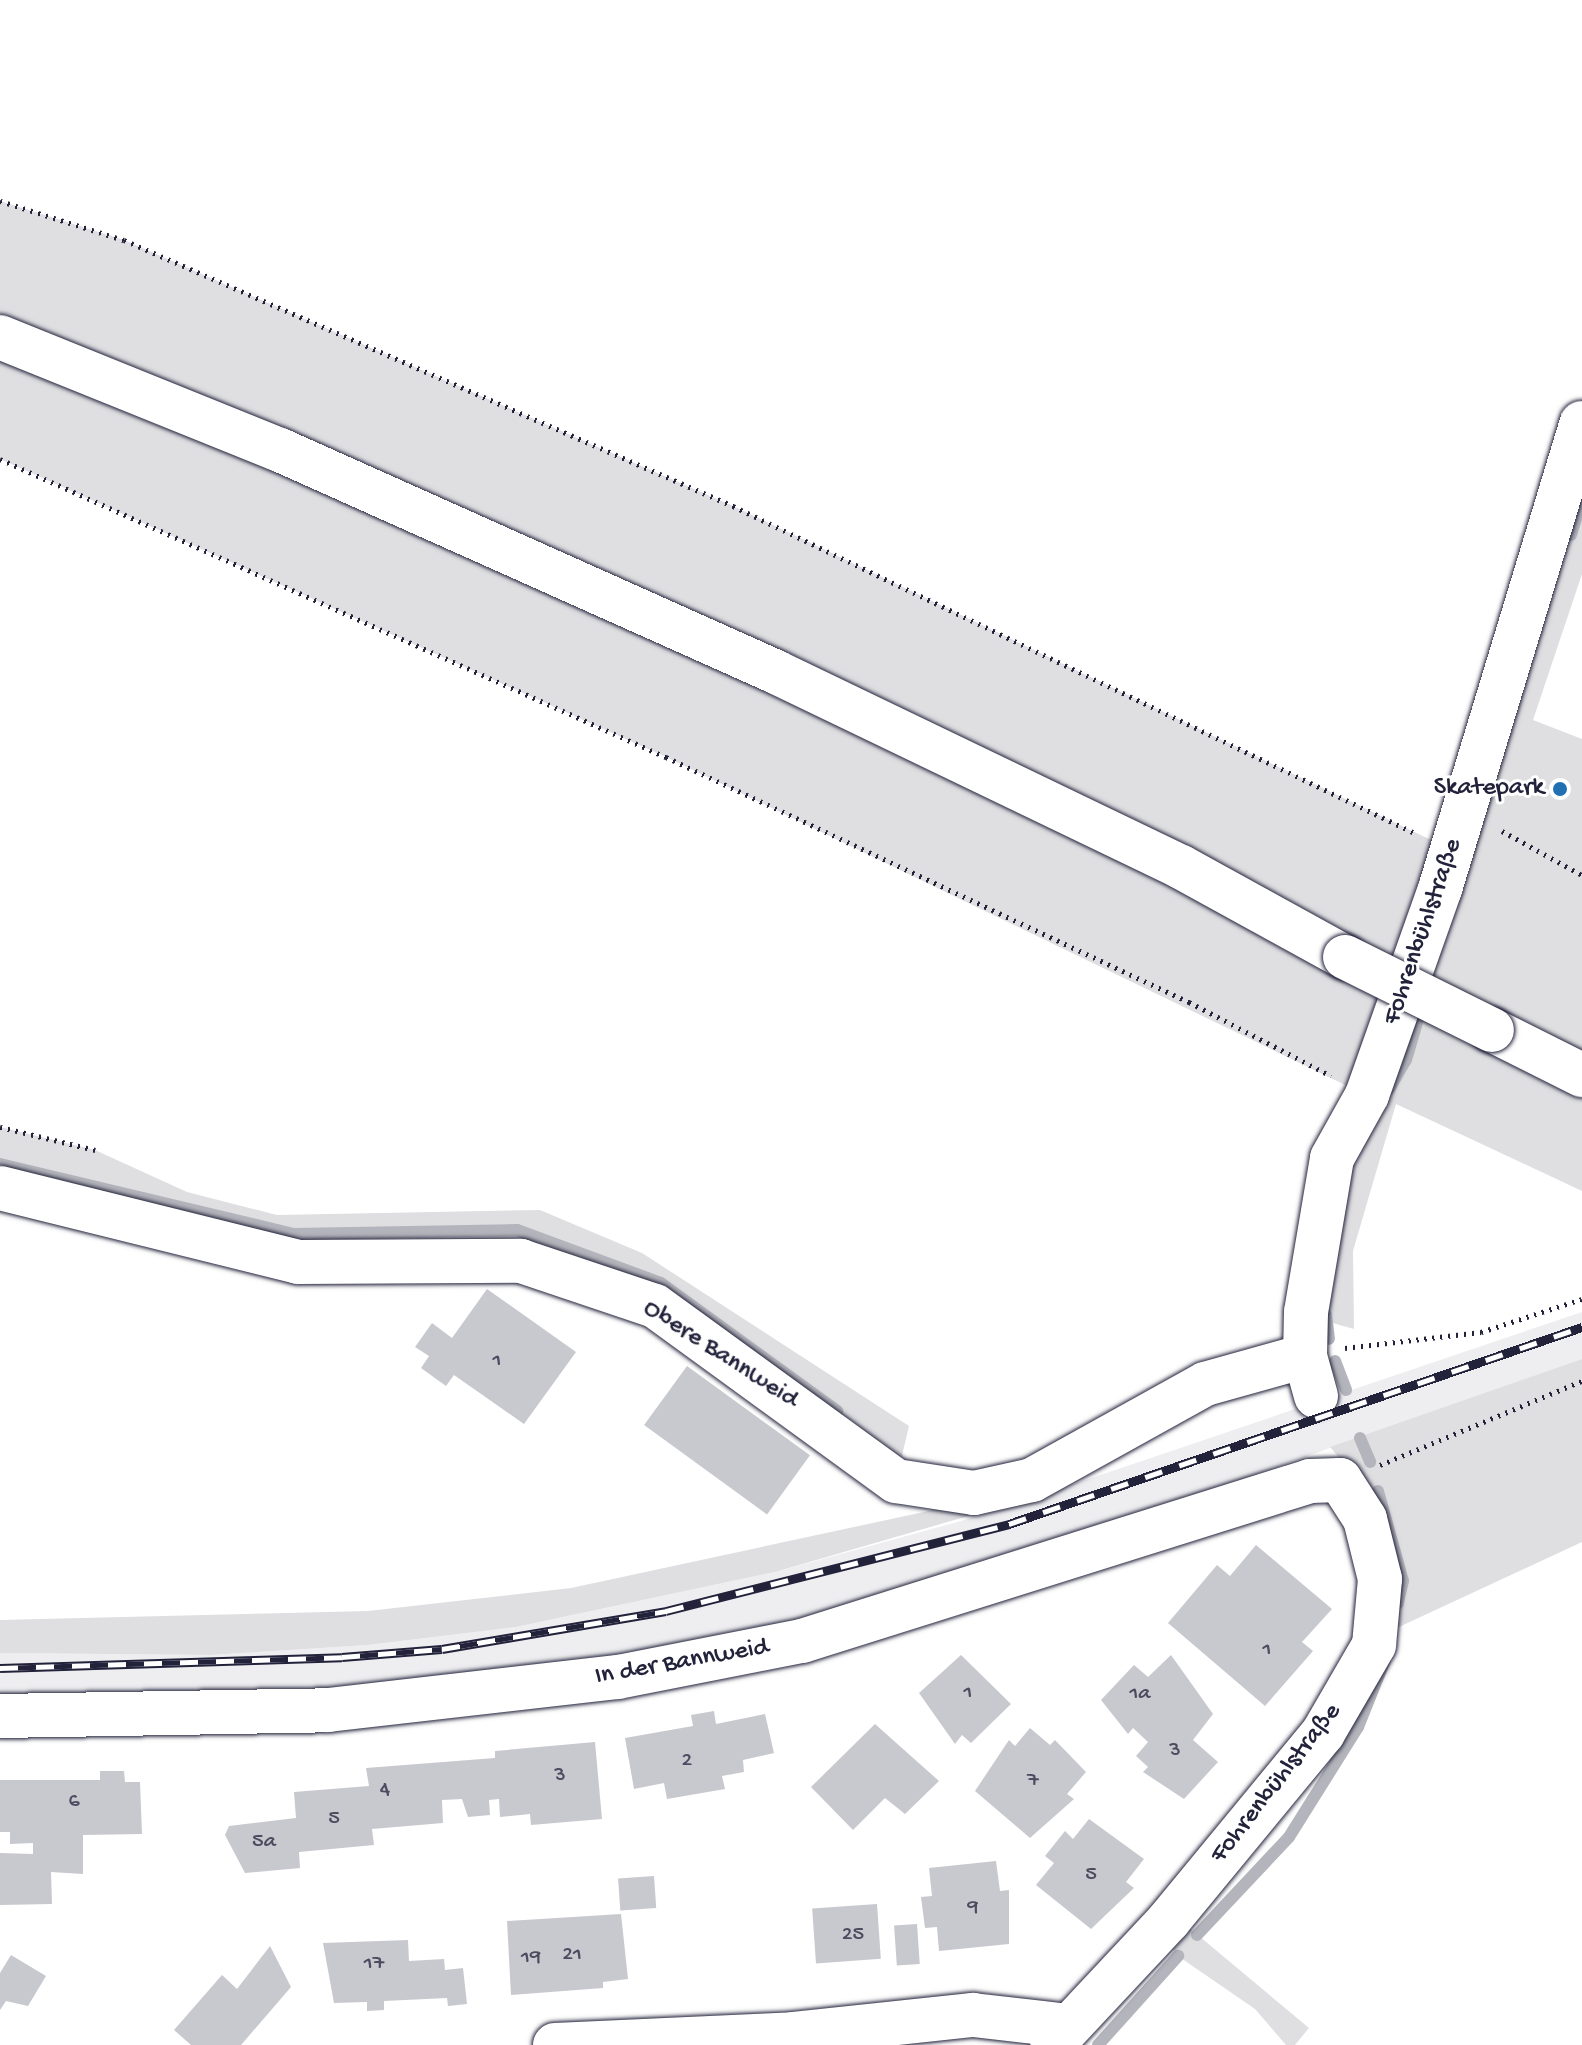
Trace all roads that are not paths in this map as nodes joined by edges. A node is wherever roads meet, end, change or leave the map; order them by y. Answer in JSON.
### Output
{"nodes":[{"id":1,"x":0,"y":337,"type":"edge"},
{"id":2,"x":1582,"y":423,"type":"edge"},
{"id":3,"x":1582,"y":1075,"type":"edge"},
{"id":4,"x":0,"y":1188,"type":"edge"},
{"id":5,"x":1310,"y":1376,"type":"joint"},
{"id":6,"x":1340,"y":1480,"type":"joint"},
{"id":7,"x":0,"y":1716,"type":"edge"},
{"id":8,"x":1060,"y":2036,"type":"edge"},
{"id":9,"x":555,"y":2045,"type":"edge"}],
"edges":[{"from":1,"to":3,"type":"street","bridge":true},
{"from":2,"to":5,"type":"street","name":"Fohrenbühlstraße"},
{"from":4,"to":5,"type":"street","name":"Obere Bannweid"},
{"from":6,"to":7,"type":"street","name":"In der Bannweid"},
{"from":6,"to":8,"type":"street","name":"Fohrenbühlstraße"},
{"from":8,"to":9,"type":"street"}]}
